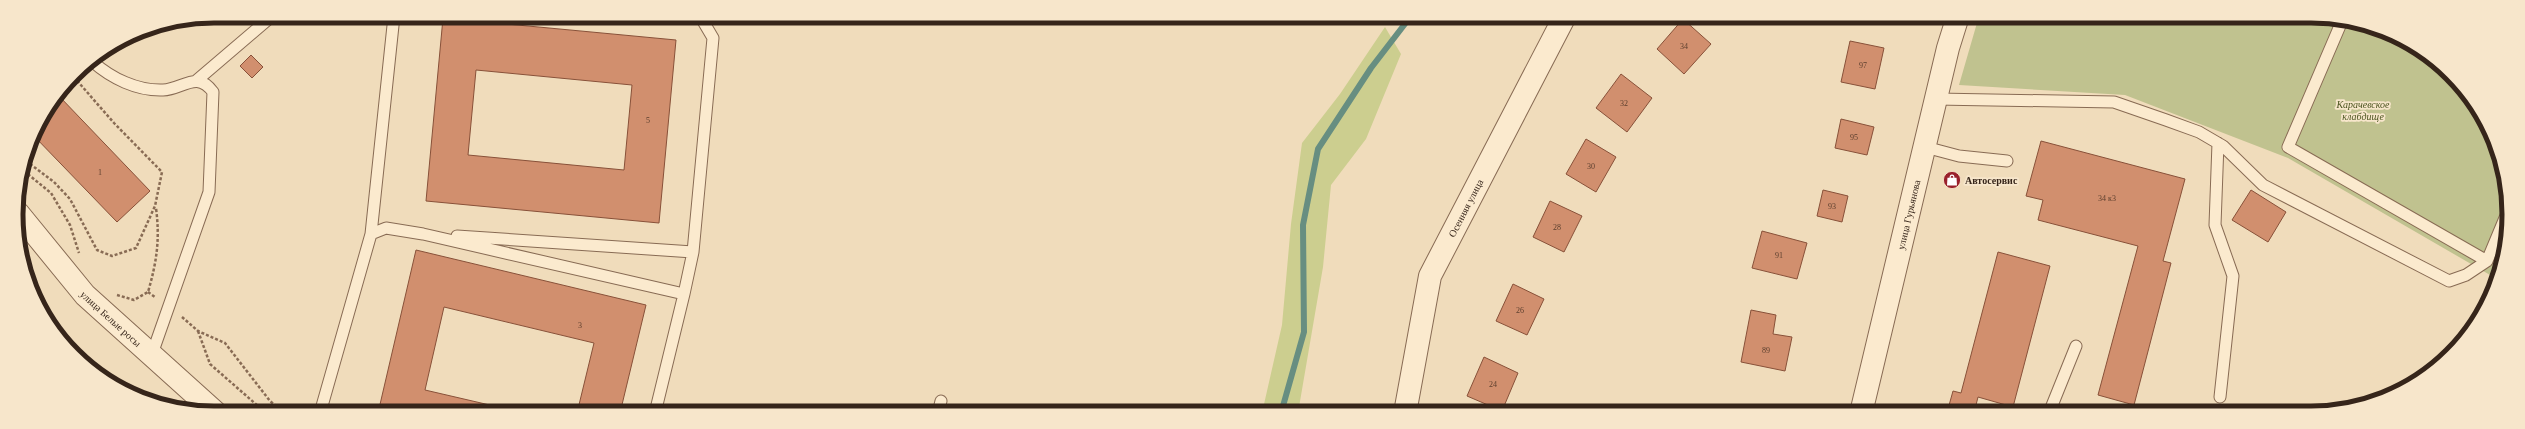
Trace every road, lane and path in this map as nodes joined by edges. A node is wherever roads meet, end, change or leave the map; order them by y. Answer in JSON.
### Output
{"nodes":[{"id":1,"x":264,"y":23,"type":"edge"},
{"id":2,"x":393,"y":23,"type":"edge"},
{"id":3,"x":704,"y":23,"type":"edge"},
{"id":4,"x":1561,"y":23,"type":"edge"},
{"id":5,"x":1956,"y":23,"type":"edge"},
{"id":6,"x":2340,"y":26,"type":"edge"},
{"id":7,"x":96,"y":65,"type":"edge"},
{"id":8,"x":77,"y":81,"type":"edge"},
{"id":9,"x":196,"y":81,"type":"junction"},
{"id":10,"x":1936,"y":99,"type":"junction"},
{"id":11,"x":2218,"y":143,"type":"junction"},
{"id":12,"x":1925,"y":147,"type":"junction"},
{"id":13,"x":2007,"y":161,"type":"dead end"},
{"id":14,"x":30,"y":164,"type":"edge"},
{"id":15,"x":28,"y":174,"type":"edge"},
{"id":16,"x":155,"y":206,"type":"junction"},
{"id":17,"x":23,"y":219,"type":"edge"},
{"id":18,"x":2502,"y":224,"type":"edge"},
{"id":19,"x":371,"y":234,"type":"junction"},
{"id":20,"x":423,"y":234,"type":"junction"},
{"id":21,"x":693,"y":252,"type":"junction"},
{"id":22,"x":80,"y":258,"type":"dead end"},
{"id":23,"x":2486,"y":261,"type":"junction"},
{"id":24,"x":148,"y":292,"type":"junction"},
{"id":25,"x":684,"y":294,"type":"junction"},
{"id":26,"x":115,"y":295,"type":"dead end"},
{"id":27,"x":169,"y":307,"type":"junction"},
{"id":28,"x":198,"y":331,"type":"junction"},
{"id":29,"x":2076,"y":346,"type":"dead end"},
{"id":30,"x":152,"y":354,"type":"junction"},
{"id":31,"x":2220,"y":397,"type":"dead end"},
{"id":32,"x":941,"y":401,"type":"dead end"},
{"id":33,"x":208,"y":406,"type":"edge"},
{"id":34,"x":258,"y":406,"type":"edge"},
{"id":35,"x":276,"y":406,"type":"edge"},
{"id":36,"x":322,"y":406,"type":"edge"},
{"id":37,"x":657,"y":406,"type":"edge"},
{"id":38,"x":940,"y":406,"type":"edge"},
{"id":39,"x":1406,"y":406,"type":"edge"},
{"id":40,"x":1866,"y":406,"type":"edge"},
{"id":41,"x":2053,"y":406,"type":"edge"}],
"edges":[{"from":1,"to":9,"type":"lane"},
{"from":2,"to":19,"type":"lane"},
{"from":3,"to":21,"type":"lane"},
{"from":4,"to":39,"type":"street","name":"Осенняя улица"},
{"from":5,"to":10,"type":"street","name":"улица Гурьянова"},
{"from":6,"to":23,"type":"lane"},
{"from":7,"to":9,"type":"lane"},
{"from":8,"to":16,"type":"path"},
{"from":9,"to":27,"type":"lane"},
{"from":10,"to":11,"type":"lane"},
{"from":10,"to":12,"type":"street","name":"улица Гурьянова"},
{"from":11,"to":23,"type":"lane"},
{"from":11,"to":31,"type":"lane"},
{"from":12,"to":13,"type":"lane"},
{"from":12,"to":40,"type":"street","name":"улица Гурьянова"},
{"from":14,"to":16,"type":"path"},
{"from":15,"to":22,"type":"path"},
{"from":16,"to":24,"type":"path"},
{"from":17,"to":30,"type":"street","name":"улица Белые росы"},
{"from":18,"to":23,"type":"lane"},
{"from":19,"to":20,"type":"lane"},
{"from":19,"to":36,"type":"lane"},
{"from":20,"to":21,"type":"lane"},
{"from":20,"to":25,"type":"lane"},
{"from":21,"to":25,"type":"lane"},
{"from":24,"to":26,"type":"path"},
{"from":24,"to":27,"type":"path"},
{"from":25,"to":37,"type":"lane"},
{"from":27,"to":28,"type":"path"},
{"from":27,"to":30,"type":"lane"},
{"from":28,"to":34,"type":"path"},
{"from":28,"to":35,"type":"path"},
{"from":29,"to":41,"type":"lane"},
{"from":30,"to":33,"type":"street","name":"улица Белые росы"},
{"from":32,"to":38,"type":"lane"}]}
